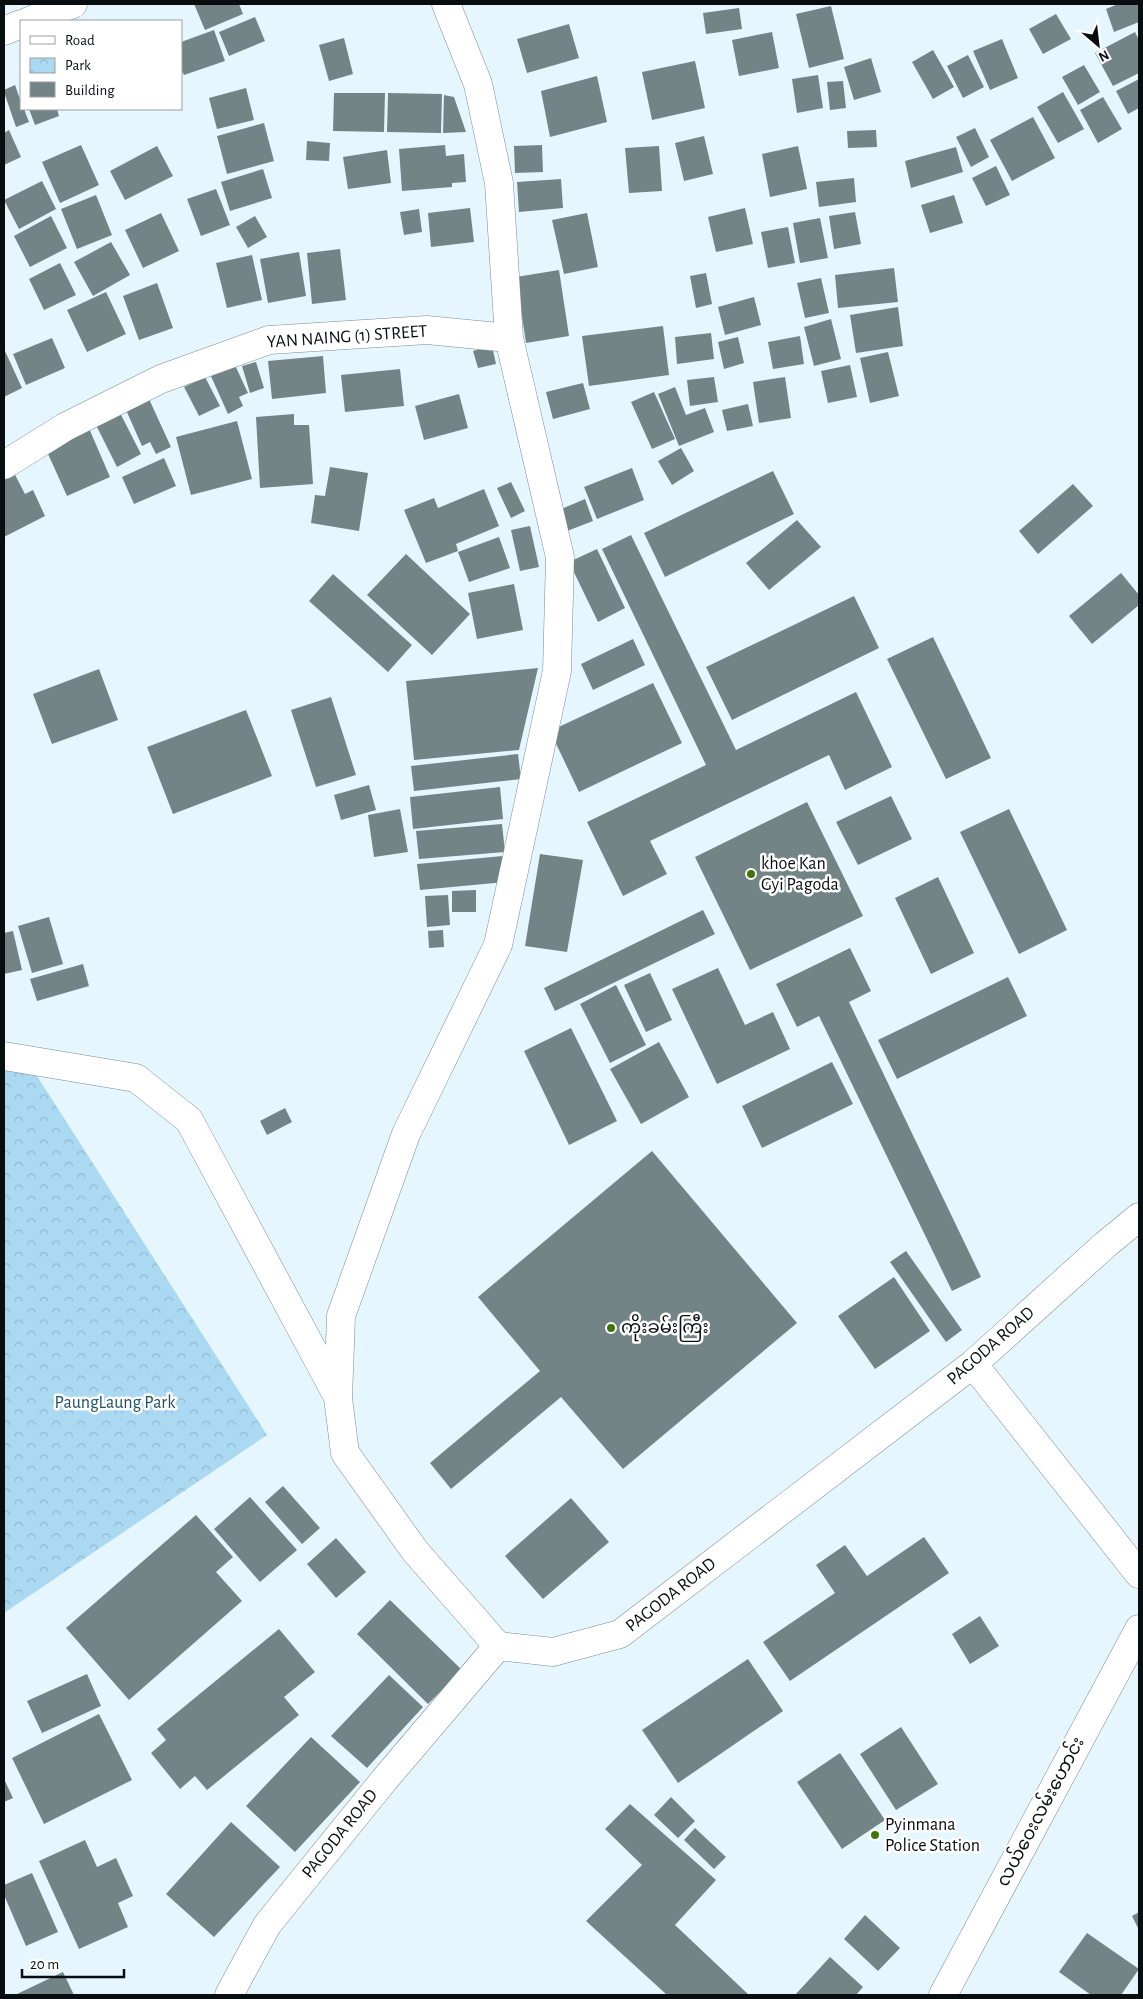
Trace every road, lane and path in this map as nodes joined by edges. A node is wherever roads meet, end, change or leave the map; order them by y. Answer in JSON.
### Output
{"nodes":[{"id":1,"x":73,"y":4,"type":"edge"},
{"id":2,"x":446,"y":4,"type":"edge"},
{"id":3,"x":32,"y":20,"type":"edge"},
{"id":4,"x":20,"y":24,"type":"edge"},
{"id":5,"x":4,"y":31,"type":"edge"},
{"id":6,"x":509,"y":338,"type":"junction"},
{"id":7,"x":4,"y":465,"type":"edge"},
{"id":8,"x":4,"y":1056,"type":"edge"},
{"id":9,"x":1139,"y":1217,"type":"edge"},
{"id":10,"x":973,"y":1364,"type":"junction"},
{"id":11,"x":338,"y":1398,"type":"junction"},
{"id":12,"x":1139,"y":1574,"type":"edge"},
{"id":13,"x":1139,"y":1629,"type":"edge"},
{"id":14,"x":498,"y":1646,"type":"junction"},
{"id":15,"x":229,"y":1995,"type":"edge"},
{"id":16,"x":943,"y":1995,"type":"edge"}],
"edges":[{"from":1,"to":3,"type":"street"},
{"from":2,"to":6,"type":"street"},
{"from":4,"to":5,"type":"street"},
{"from":6,"to":7,"type":"street","name":"YAN NAING (1) STREET"},
{"from":6,"to":11,"type":"street"},
{"from":8,"to":11,"type":"street"},
{"from":9,"to":10,"type":"street","name":"PAGODA ROAD"},
{"from":10,"to":12,"type":"street"},
{"from":10,"to":14,"type":"street","name":"PAGODA ROAD"},
{"from":11,"to":14,"type":"street"},
{"from":13,"to":16,"type":"street","name":"လယ်ဝေးလမ်းဟောင်း"},
{"from":14,"to":15,"type":"street","name":"PAGODA ROAD"}]}
